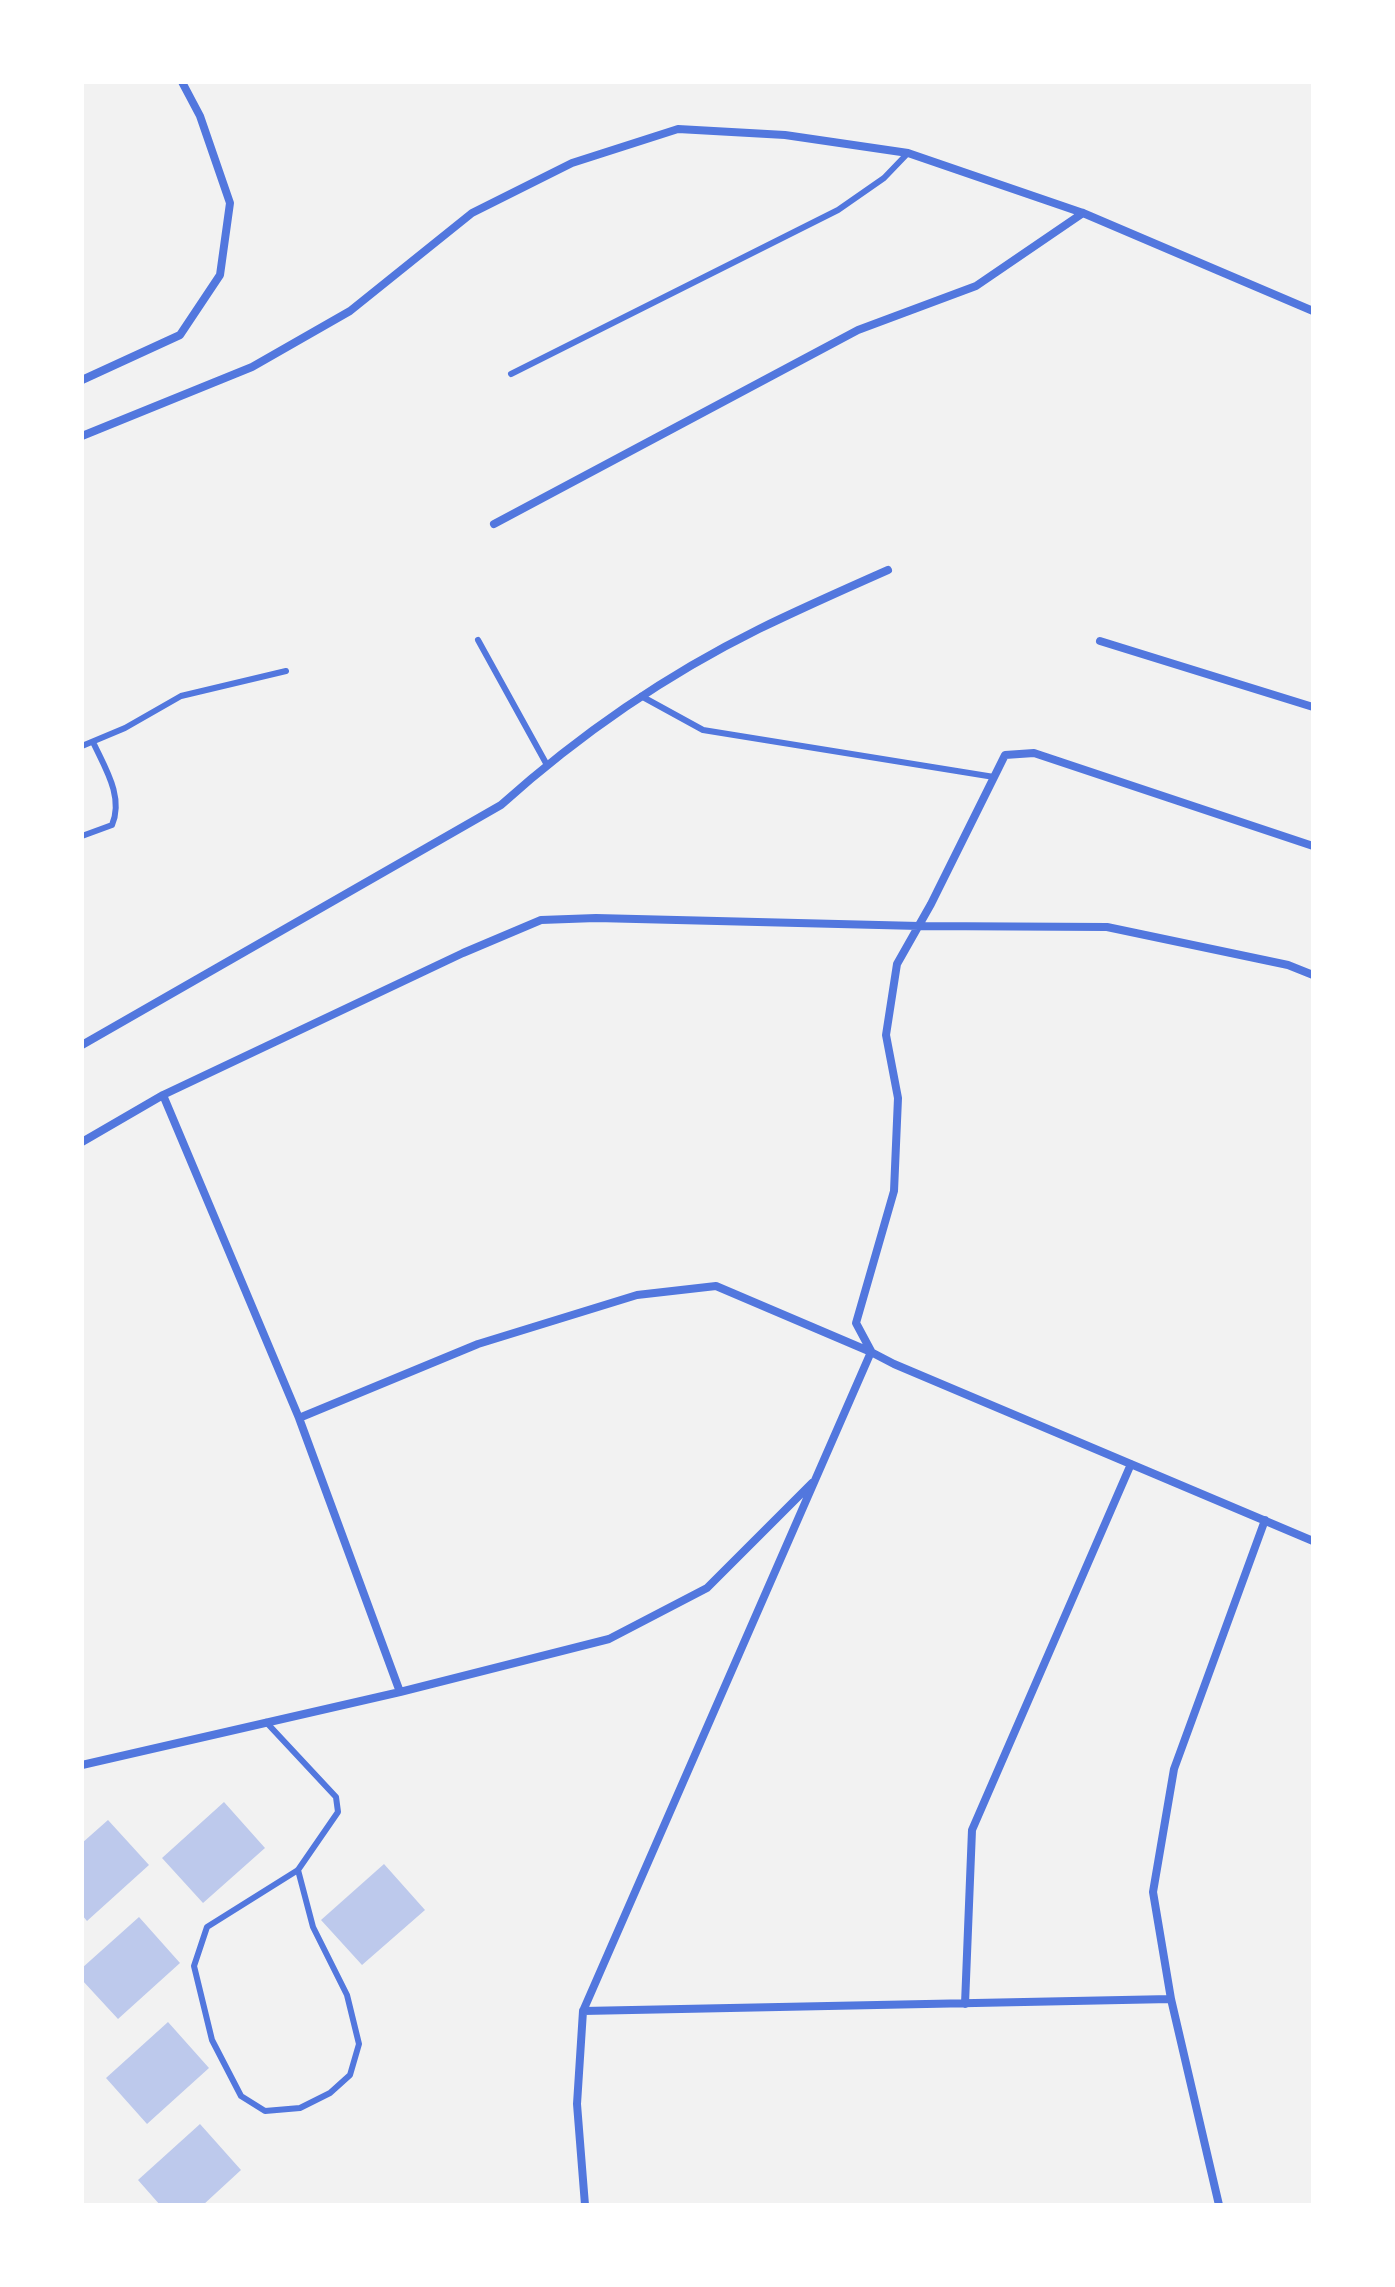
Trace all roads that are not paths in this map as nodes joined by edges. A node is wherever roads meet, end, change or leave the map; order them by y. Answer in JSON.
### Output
{"nodes":[{"id":1,"x":182,"y":82,"type":"edge"},
{"id":2,"x":908,"y":153,"type":"junction"},
{"id":3,"x":1083,"y":213,"type":"junction"},
{"id":4,"x":1313,"y":311,"type":"edge"},
{"id":5,"x":511,"y":374,"type":"dead end"},
{"id":6,"x":82,"y":380,"type":"edge"},
{"id":7,"x":82,"y":436,"type":"edge"},
{"id":8,"x":494,"y":524,"type":"dead end"},
{"id":9,"x":888,"y":570,"type":"dead end"},
{"id":10,"x":478,"y":640,"type":"dead end"},
{"id":11,"x":1100,"y":641,"type":"dead end"},
{"id":12,"x":286,"y":671,"type":"dead end"},
{"id":13,"x":641,"y":696,"type":"junction"},
{"id":14,"x":1313,"y":707,"type":"edge"},
{"id":15,"x":93,"y":742,"type":"junction"},
{"id":16,"x":82,"y":746,"type":"edge"},
{"id":17,"x":547,"y":765,"type":"junction"},
{"id":18,"x":994,"y":777,"type":"junction"},
{"id":19,"x":82,"y":836,"type":"edge"},
{"id":20,"x":1313,"y":846,"type":"edge"},
{"id":21,"x":919,"y":926,"type":"junction"},
{"id":22,"x":1313,"y":975,"type":"edge"},
{"id":23,"x":82,"y":1045,"type":"edge"},
{"id":24,"x":163,"y":1095,"type":"junction"},
{"id":25,"x":82,"y":1142,"type":"edge"},
{"id":26,"x":871,"y":1352,"type":"junction"},
{"id":27,"x":299,"y":1418,"type":"junction"},
{"id":28,"x":1131,"y":1464,"type":"junction"},
{"id":29,"x":816,"y":1479,"type":"junction"},
{"id":30,"x":1265,"y":1520,"type":"junction"},
{"id":31,"x":1313,"y":1541,"type":"edge"},
{"id":32,"x":400,"y":1692,"type":"junction"},
{"id":33,"x":266,"y":1722,"type":"junction"},
{"id":34,"x":82,"y":1765,"type":"edge"},
{"id":35,"x":298,"y":1870,"type":"junction"},
{"id":36,"x":1171,"y":1999,"type":"junction"},
{"id":37,"x":965,"y":2004,"type":"junction"},
{"id":38,"x":583,"y":2011,"type":"junction"},
{"id":39,"x":585,"y":2205,"type":"edge"},
{"id":40,"x":1219,"y":2205,"type":"edge"}],
"edges":[{"from":1,"to":6,"type":"street"},
{"from":2,"to":3,"type":"street"},
{"from":2,"to":5,"type":"lane"},
{"from":2,"to":7,"type":"street"},
{"from":3,"to":4,"type":"street"},
{"from":3,"to":8,"type":"street"},
{"from":9,"to":13,"type":"street"},
{"from":10,"to":17,"type":"lane"},
{"from":11,"to":14,"type":"street"},
{"from":12,"to":15,"type":"lane"},
{"from":13,"to":17,"type":"street"},
{"from":13,"to":18,"type":"lane"},
{"from":15,"to":16,"type":"lane"},
{"from":15,"to":19,"type":"lane"},
{"from":17,"to":23,"type":"street"},
{"from":18,"to":20,"type":"street"},
{"from":18,"to":21,"type":"street"},
{"from":21,"to":22,"type":"street"},
{"from":21,"to":24,"type":"street"},
{"from":21,"to":26,"type":"street"},
{"from":24,"to":25,"type":"street"},
{"from":24,"to":27,"type":"street"},
{"from":26,"to":27,"type":"street"},
{"from":26,"to":28,"type":"street"},
{"from":26,"to":29,"type":"street"},
{"from":27,"to":32,"type":"street"},
{"from":28,"to":30,"type":"street"},
{"from":28,"to":37,"type":"street"},
{"from":29,"to":32,"type":"street"},
{"from":29,"to":38,"type":"street"},
{"from":30,"to":31,"type":"street"},
{"from":30,"to":36,"type":"street"},
{"from":32,"to":33,"type":"street"},
{"from":33,"to":34,"type":"street"},
{"from":33,"to":35,"type":"lane"},
{"from":35,"to":35,"type":"lane"},
{"from":36,"to":37,"type":"street"},
{"from":36,"to":40,"type":"street"},
{"from":37,"to":38,"type":"street"},
{"from":38,"to":39,"type":"street"}]}
